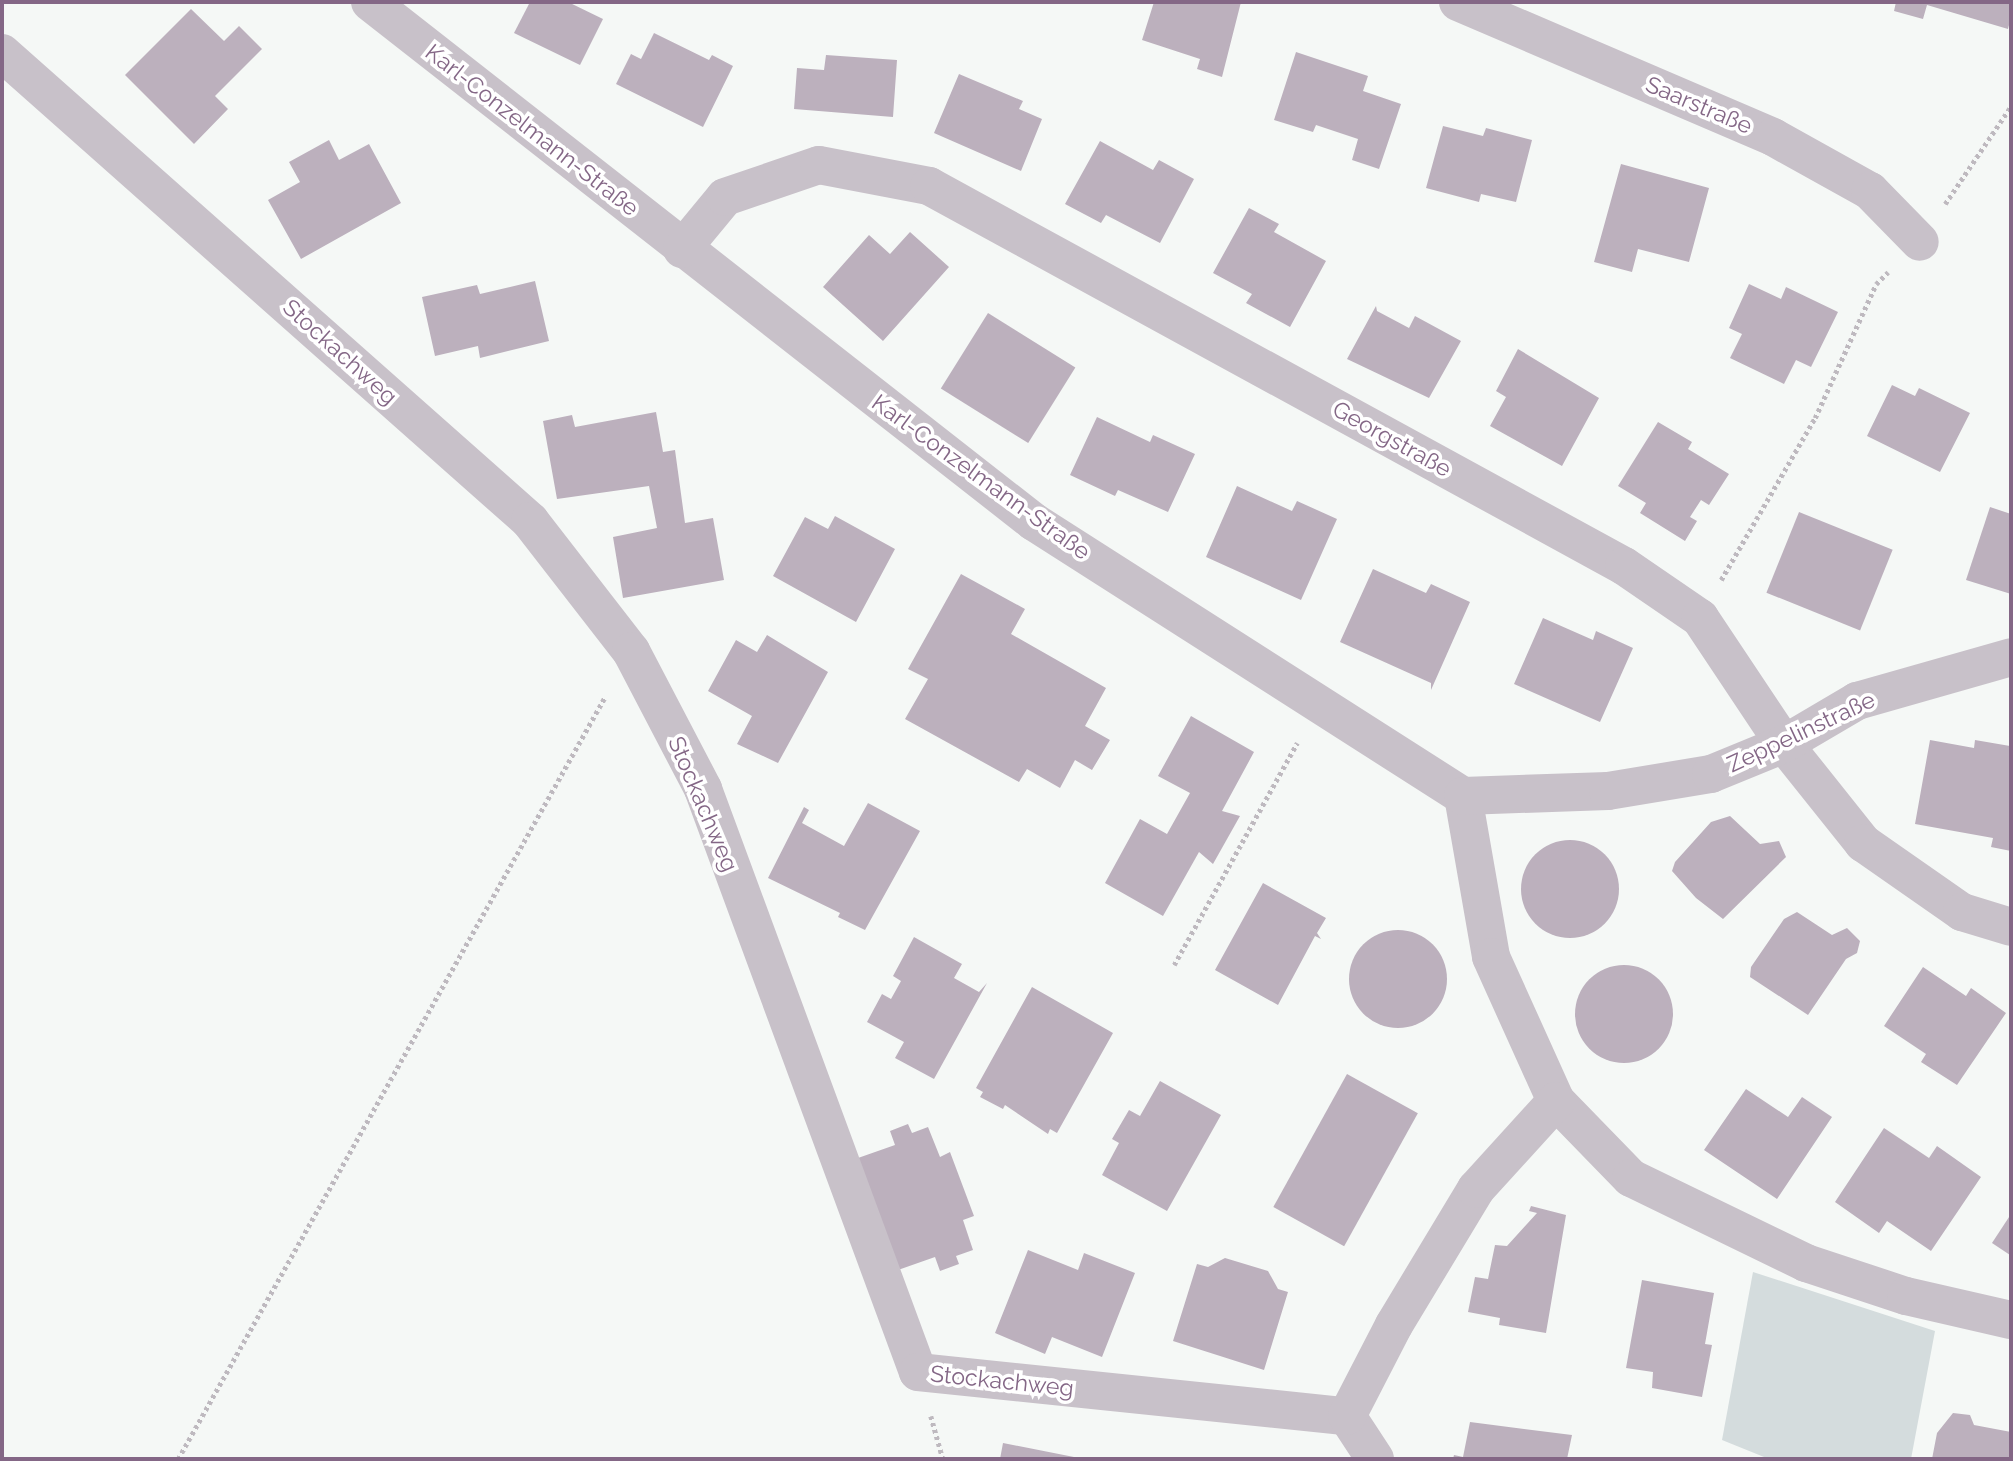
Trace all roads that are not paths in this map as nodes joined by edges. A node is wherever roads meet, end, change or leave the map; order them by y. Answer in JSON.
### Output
{"nodes":[{"id":1,"x":370,"y":2,"type":"edge"},
{"id":2,"x":1458,"y":2,"type":"edge"},
{"id":3,"x":2,"y":52,"type":"edge"},
{"id":4,"x":1920,"y":242,"type":"road end"},
{"id":5,"x":682,"y":249,"type":"junction"},
{"id":6,"x":2011,"y":657,"type":"edge"},
{"id":7,"x":1784,"y":744,"type":"junction"},
{"id":8,"x":1463,"y":796,"type":"junction"},
{"id":9,"x":2011,"y":927,"type":"edge"},
{"id":10,"x":1556,"y":1101,"type":"junction"},
{"id":11,"x":2011,"y":1320,"type":"edge"},
{"id":12,"x":1348,"y":1416,"type":"junction"},
{"id":13,"x":1375,"y":1459,"type":"edge"}],
"edges":[{"from":1,"to":5,"type":"street","name":"Karl-Conzelmann-Straße"},
{"from":2,"to":4,"type":"street","name":"Saarstraße"},
{"from":3,"to":12,"type":"street","name":"Stockachweg"},
{"from":5,"to":7,"type":"street","name":"Georgstraße"},
{"from":5,"to":8,"type":"street","name":"Karl-Conzelmann-Straße"},
{"from":6,"to":7,"type":"street","name":"Zeppelinstraße"},
{"from":7,"to":8,"type":"street","name":"Zeppelinstraße"},
{"from":7,"to":9,"type":"street","name":"Georgstraße"},
{"from":8,"to":10,"type":"street"},
{"from":10,"to":11,"type":"street"},
{"from":10,"to":12,"type":"street"},
{"from":12,"to":13,"type":"street"}]}
